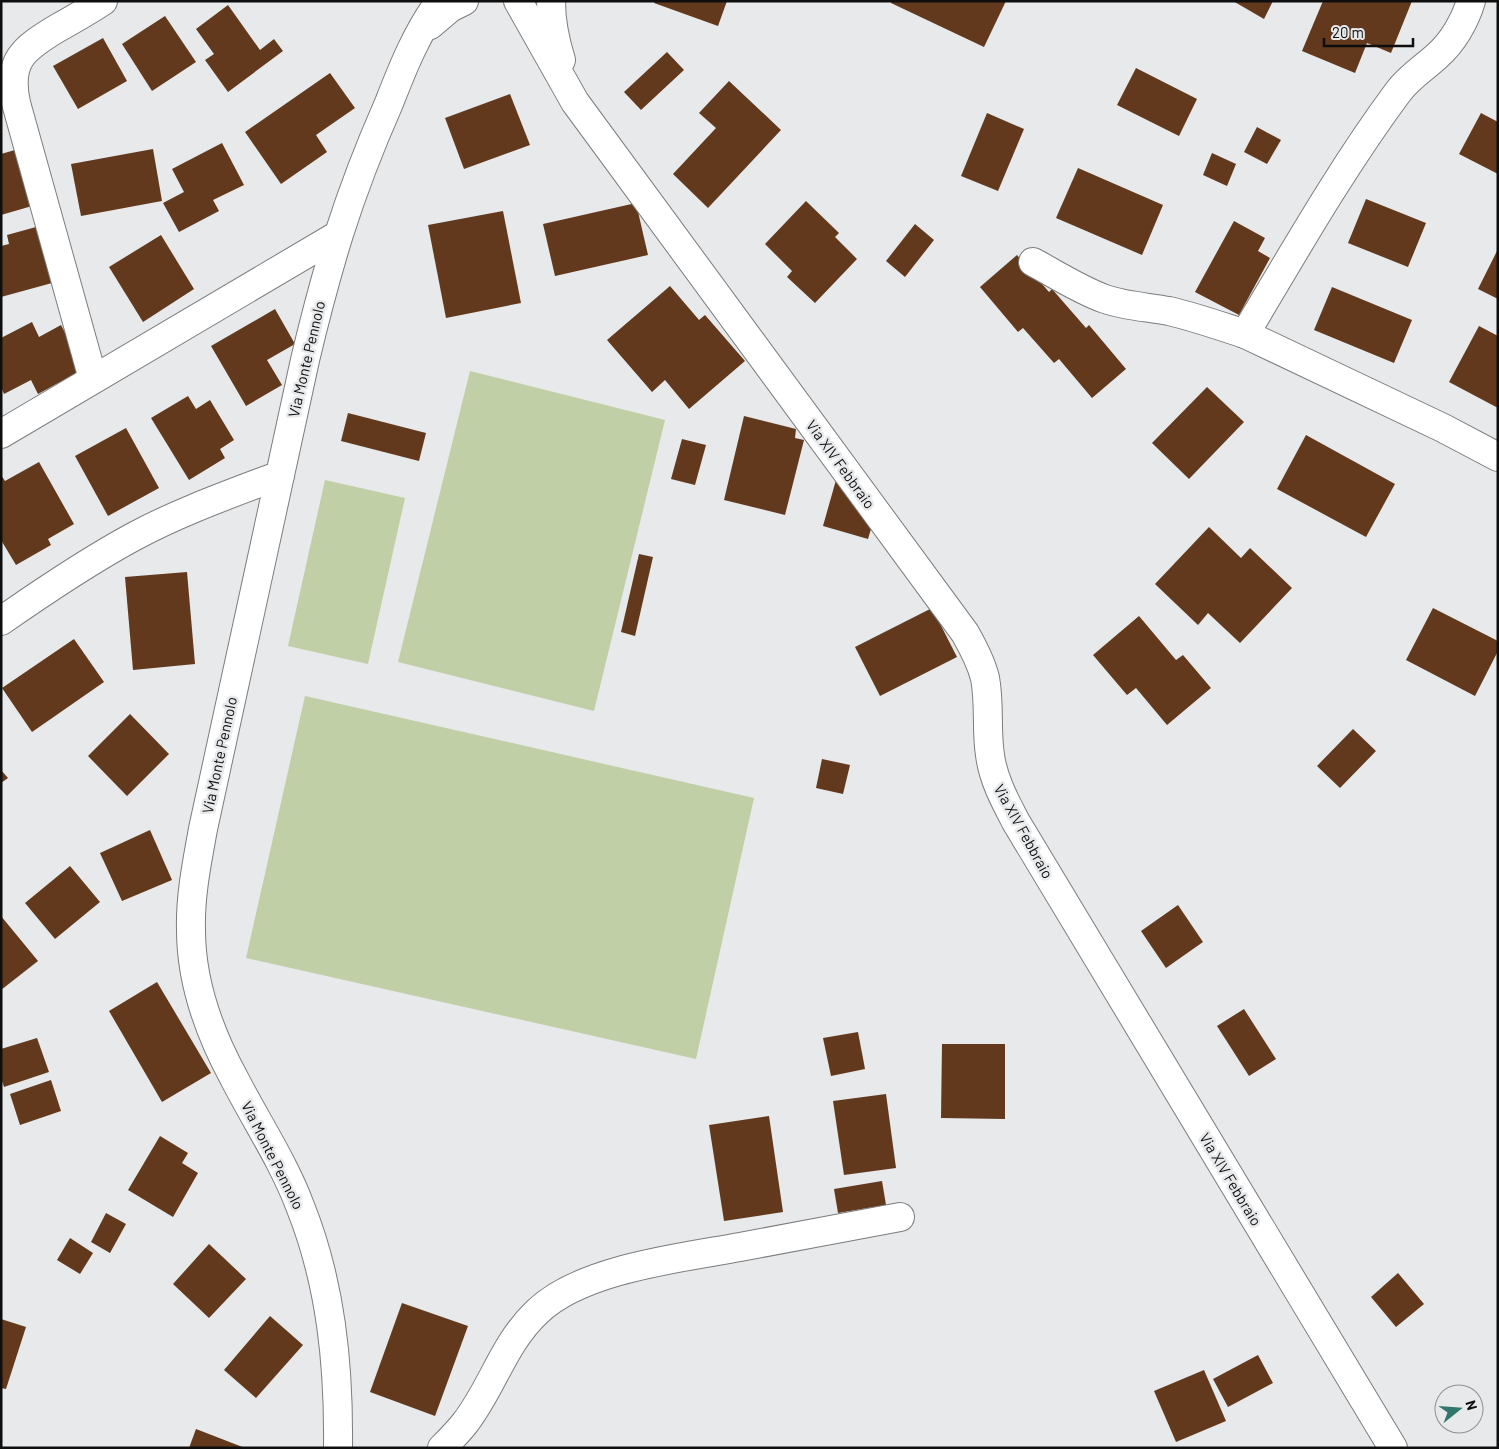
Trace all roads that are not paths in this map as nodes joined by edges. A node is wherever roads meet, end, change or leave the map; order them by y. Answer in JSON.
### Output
{"nodes":[{"id":1,"x":103,"y":1,"type":"edge"},
{"id":2,"x":440,"y":1,"type":"edge"},
{"id":3,"x":464,"y":1,"type":"edge"},
{"id":4,"x":518,"y":1,"type":"edge"},
{"id":5,"x":552,"y":1,"type":"edge"},
{"id":6,"x":1471,"y":1,"type":"edge"},
{"id":7,"x":408,"y":57,"type":"junction"},
{"id":8,"x":575,"y":102,"type":"junction"},
{"id":9,"x":338,"y":235,"type":"junction"},
{"id":10,"x":1034,"y":262,"type":"dead end"},
{"id":11,"x":1245,"y":334,"type":"junction"},
{"id":12,"x":93,"y":379,"type":"junction"},
{"id":13,"x":1,"y":434,"type":"edge"},
{"id":14,"x":1498,"y":457,"type":"edge"},
{"id":15,"x":280,"y":475,"type":"junction"},
{"id":16,"x":1,"y":620,"type":"edge"},
{"id":17,"x":900,"y":1217,"type":"dead end"},
{"id":18,"x":338,"y":1448,"type":"edge"},
{"id":19,"x":442,"y":1448,"type":"edge"},
{"id":20,"x":1392,"y":1448,"type":"edge"}],
"edges":[{"from":1,"to":12,"type":"street"},
{"from":2,"to":7,"type":"street","name":"Via Monte Pennolo"},
{"from":3,"to":7,"type":"street","name":"Via Monte Pennolo"},
{"from":4,"to":8,"type":"street","name":"Via XIV Febbraio"},
{"from":5,"to":8,"type":"street","name":"Via XIV Febbraio"},
{"from":6,"to":11,"type":"street"},
{"from":7,"to":9,"type":"street","name":"Via Monte Pennolo"},
{"from":8,"to":20,"type":"street","name":"Via XIV Febbraio"},
{"from":9,"to":12,"type":"street"},
{"from":9,"to":15,"type":"street","name":"Via Monte Pennolo"},
{"from":10,"to":11,"type":"street"},
{"from":11,"to":14,"type":"street"},
{"from":12,"to":13,"type":"street"},
{"from":15,"to":16,"type":"street"},
{"from":15,"to":18,"type":"street","name":"Via Monte Pennolo"},
{"from":17,"to":19,"type":"street"}]}
